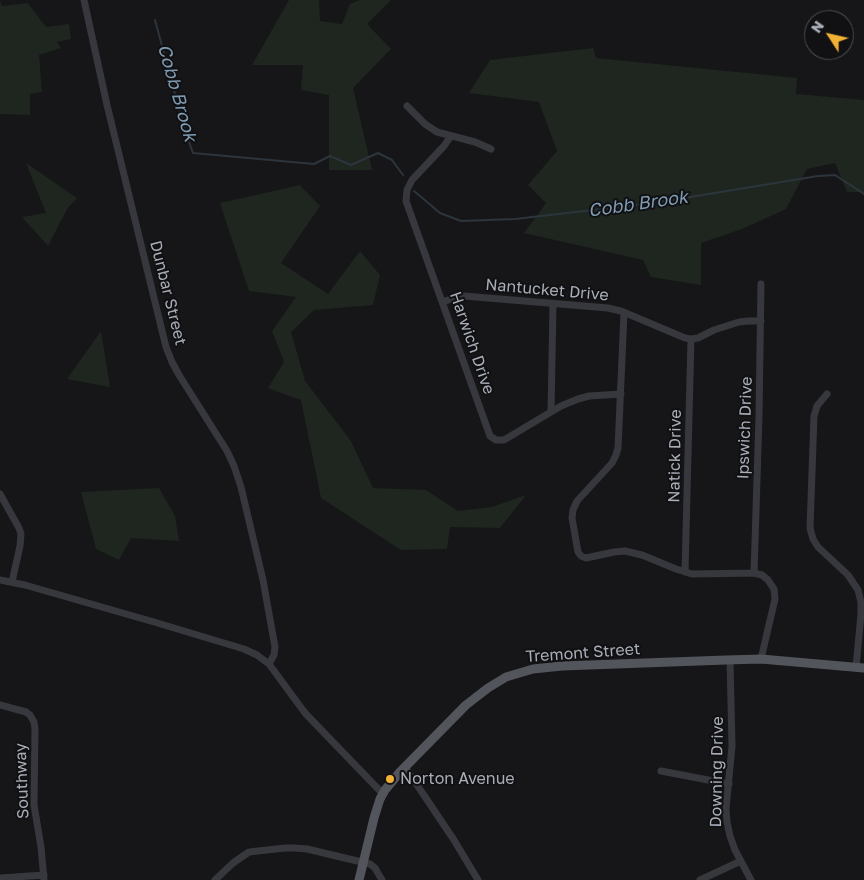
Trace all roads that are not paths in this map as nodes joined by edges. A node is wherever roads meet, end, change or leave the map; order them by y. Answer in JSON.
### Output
{"nodes":[{"id":1,"x":84,"y":0,"type":"edge"},
{"id":2,"x":407,"y":106,"type":"dead end"},
{"id":3,"x":451,"y":136,"type":"junction"},
{"id":4,"x":491,"y":149,"type":"dead end"},
{"id":5,"x":761,"y":284,"type":"dead end"},
{"id":6,"x":443,"y":302,"type":"junction"},
{"id":7,"x":553,"y":304,"type":"junction"},
{"id":8,"x":624,"y":313,"type":"junction"},
{"id":9,"x":761,"y":321,"type":"junction"},
{"id":10,"x":691,"y":339,"type":"junction"},
{"id":11,"x":621,"y":394,"type":"junction"},
{"id":12,"x":827,"y":394,"type":"dead end"},
{"id":13,"x":550,"y":412,"type":"junction"},
{"id":14,"x":0,"y":494,"type":"edge"},
{"id":15,"x":685,"y":572,"type":"junction"},
{"id":16,"x":754,"y":573,"type":"junction"},
{"id":17,"x":0,"y":580,"type":"edge"},
{"id":18,"x":12,"y":582,"type":"junction"},
{"id":19,"x":730,"y":660,"type":"junction"},
{"id":20,"x":762,"y":660,"type":"junction"},
{"id":21,"x":269,"y":664,"type":"junction"},
{"id":22,"x":860,"y":668,"type":"edge"},
{"id":23,"x":0,"y":705,"type":"edge"},
{"id":24,"x":405,"y":767,"type":"junction"},
{"id":25,"x":661,"y":771,"type":"dead end"},
{"id":26,"x":729,"y":784,"type":"junction"},
{"id":27,"x":383,"y":794,"type":"junction"},
{"id":28,"x":363,"y":861,"type":"junction"},
{"id":29,"x":741,"y":861,"type":"junction"},
{"id":30,"x":44,"y":877,"type":"edge"},
{"id":31,"x":0,"y":878,"type":"edge"},
{"id":32,"x":215,"y":880,"type":"edge"},
{"id":33,"x":358,"y":880,"type":"edge"},
{"id":34,"x":382,"y":880,"type":"edge"},
{"id":35,"x":478,"y":880,"type":"edge"},
{"id":36,"x":700,"y":880,"type":"edge"},
{"id":37,"x":751,"y":880,"type":"edge"}],
"edges":[{"from":1,"to":21,"type":"street","name":"Dunbar Street"},
{"from":2,"to":3,"type":"street"},
{"from":3,"to":4,"type":"street"},
{"from":3,"to":6,"type":"street","name":"Harwich Drive"},
{"from":5,"to":9,"type":"street","name":"Ipswich Drive"},
{"from":6,"to":7,"type":"street","name":"Nantucket Drive"},
{"from":6,"to":13,"type":"street","name":"Harwich Drive"},
{"from":7,"to":8,"type":"street","name":"Nantucket Drive"},
{"from":7,"to":13,"type":"street"},
{"from":8,"to":10,"type":"street","name":"Nantucket Drive"},
{"from":8,"to":11,"type":"street"},
{"from":9,"to":10,"type":"street"},
{"from":9,"to":16,"type":"street","name":"Ipswich Drive"},
{"from":10,"to":15,"type":"street","name":"Natick Drive"},
{"from":11,"to":13,"type":"street","name":"Harwich Drive"},
{"from":11,"to":15,"type":"street"},
{"from":12,"to":22,"type":"street"},
{"from":14,"to":18,"type":"street"},
{"from":15,"to":16,"type":"street"},
{"from":16,"to":20,"type":"street"},
{"from":17,"to":18,"type":"street"},
{"from":18,"to":21,"type":"street"},
{"from":19,"to":20,"type":"main road","name":"Tremont Street"},
{"from":19,"to":24,"type":"main road","name":"Tremont Street"},
{"from":19,"to":26,"type":"street","name":"Downing Drive"},
{"from":20,"to":22,"type":"main road","name":"Tremont Street"},
{"from":21,"to":27,"type":"street"},
{"from":23,"to":30,"type":"street","name":"Southway"},
{"from":24,"to":27,"type":"main road","name":"Tremont Street"},
{"from":24,"to":35,"type":"street"},
{"from":25,"to":26,"type":"street"},
{"from":26,"to":29,"type":"street","name":"Downing Drive"},
{"from":27,"to":28,"type":"main road","name":"Tremont Street"},
{"from":28,"to":32,"type":"street"},
{"from":28,"to":33,"type":"main road","name":"Tremont Street"},
{"from":28,"to":34,"type":"street"},
{"from":29,"to":36,"type":"street"},
{"from":29,"to":37,"type":"street","name":"Downing Drive"},
{"from":30,"to":31,"type":"street"}]}
